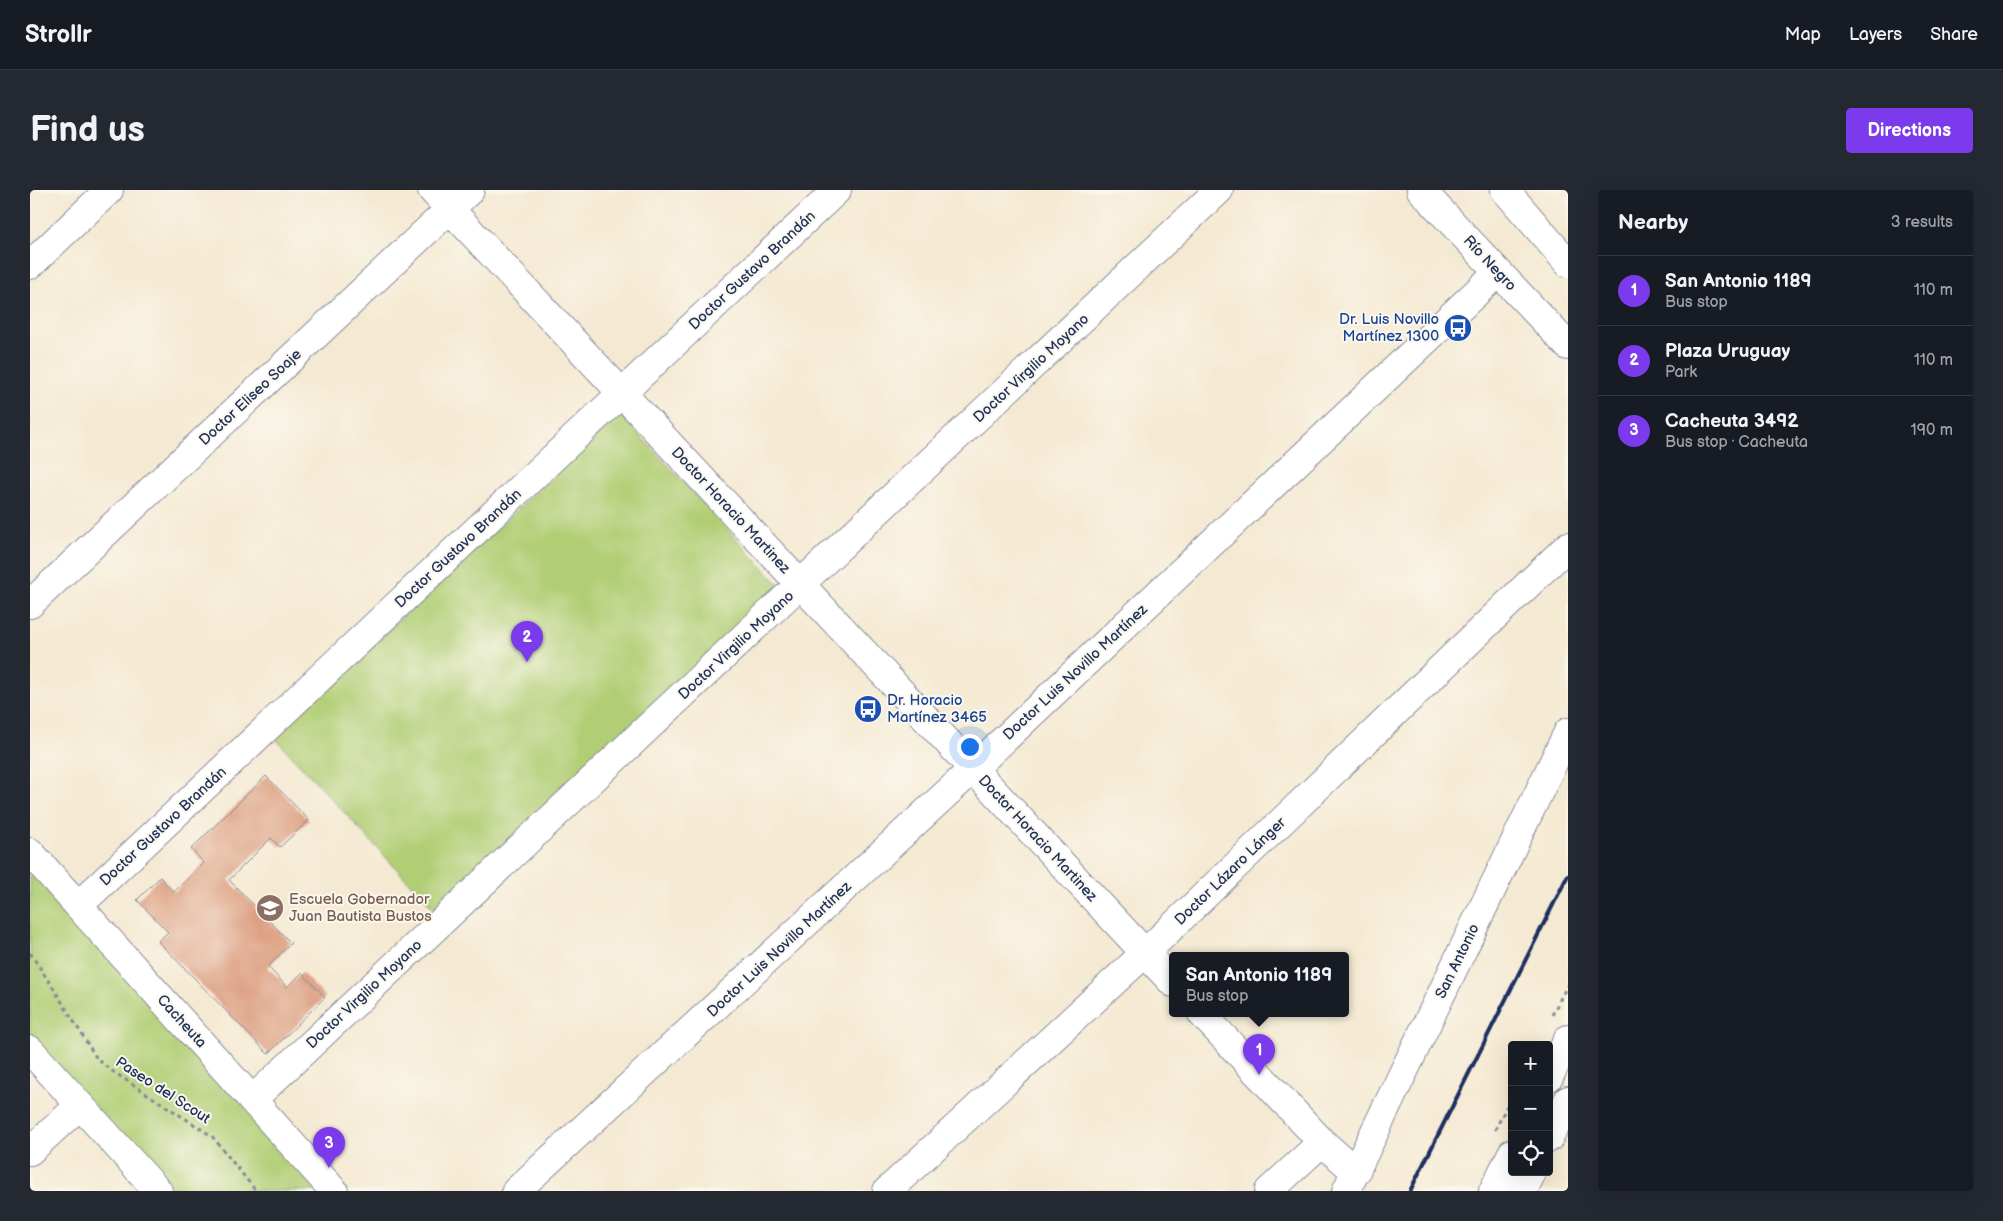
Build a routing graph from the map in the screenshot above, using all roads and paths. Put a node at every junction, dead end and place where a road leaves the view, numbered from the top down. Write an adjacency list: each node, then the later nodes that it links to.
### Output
1 (109, 190): 9 (street)
2 (470, 190): 7 (street, Doctor Eliseo Soaje)
3 (837, 190): 12 (street, Doctor Gustavo Brandán)
4 (1219, 190): 14 (street, Doctor Virgilio Moyano)
5 (1420, 190): 10 (street, Río Negro)
6 (1505, 190): 8 (street)
7 (441, 200): 12 (street, Doctor Horacio Martinez); 15 (street, Doctor Eliseo Soaje)
8 (1568, 263)
9 (30, 265)
10 (1498, 272): 11 (street, Río Negro); 17 (street, Doctor Luis Novillo Martínez)
11 (1565, 344)
12 (622, 393): 14 (street, Doctor Horacio Martinez); 19 (street, Doctor Gustavo Brandán)
13 (1568, 546): 21 (street, Doctor Lázaro Lánger)
14 (801, 585): 17 (street, Doctor Horacio Martinez); 27 (street, Doctor Virgilio Moyano)
15 (30, 604)
16 (1568, 732): 35 (street, San Antonio)
17 (973, 769): 21 (street, Doctor Horacio Martinez); 39 (street, Doctor Luis Novillo Martínez)
18 (30, 852): 19 (street, Cacheuta)
19 (79, 905): 27 (street, Cacheuta)
20 (30, 953): 37 (path, Paseo del Scout)
21 (1145, 953): 22 (street, Doctor Horacio Martinez); 40 (street, Doctor Lázaro Lánger)
22 (1169, 979)
23 (1205, 1017): 31 (street)
24 (1568, 1039): 26 (street)
25 (30, 1050): 29 (street)
26 (1553, 1069)
27 (252, 1100): 38 (street, Cacheuta)
28 (1568, 1100): 30 (street)
29 (80, 1105): 32 (street); 36 (street)
30 (1552, 1131)
31 (1322, 1142): 35 (street); 41 (street)
32 (30, 1151)
33 (1508, 1161): 42 (street)
34 (1530, 1176): 43 (street)
35 (1351, 1181)
36 (158, 1191)
37 (256, 1191)
38 (334, 1191)
39 (516, 1191)
40 (887, 1191)
41 (1269, 1191)
42 (1493, 1191)
43 (1523, 1191)

